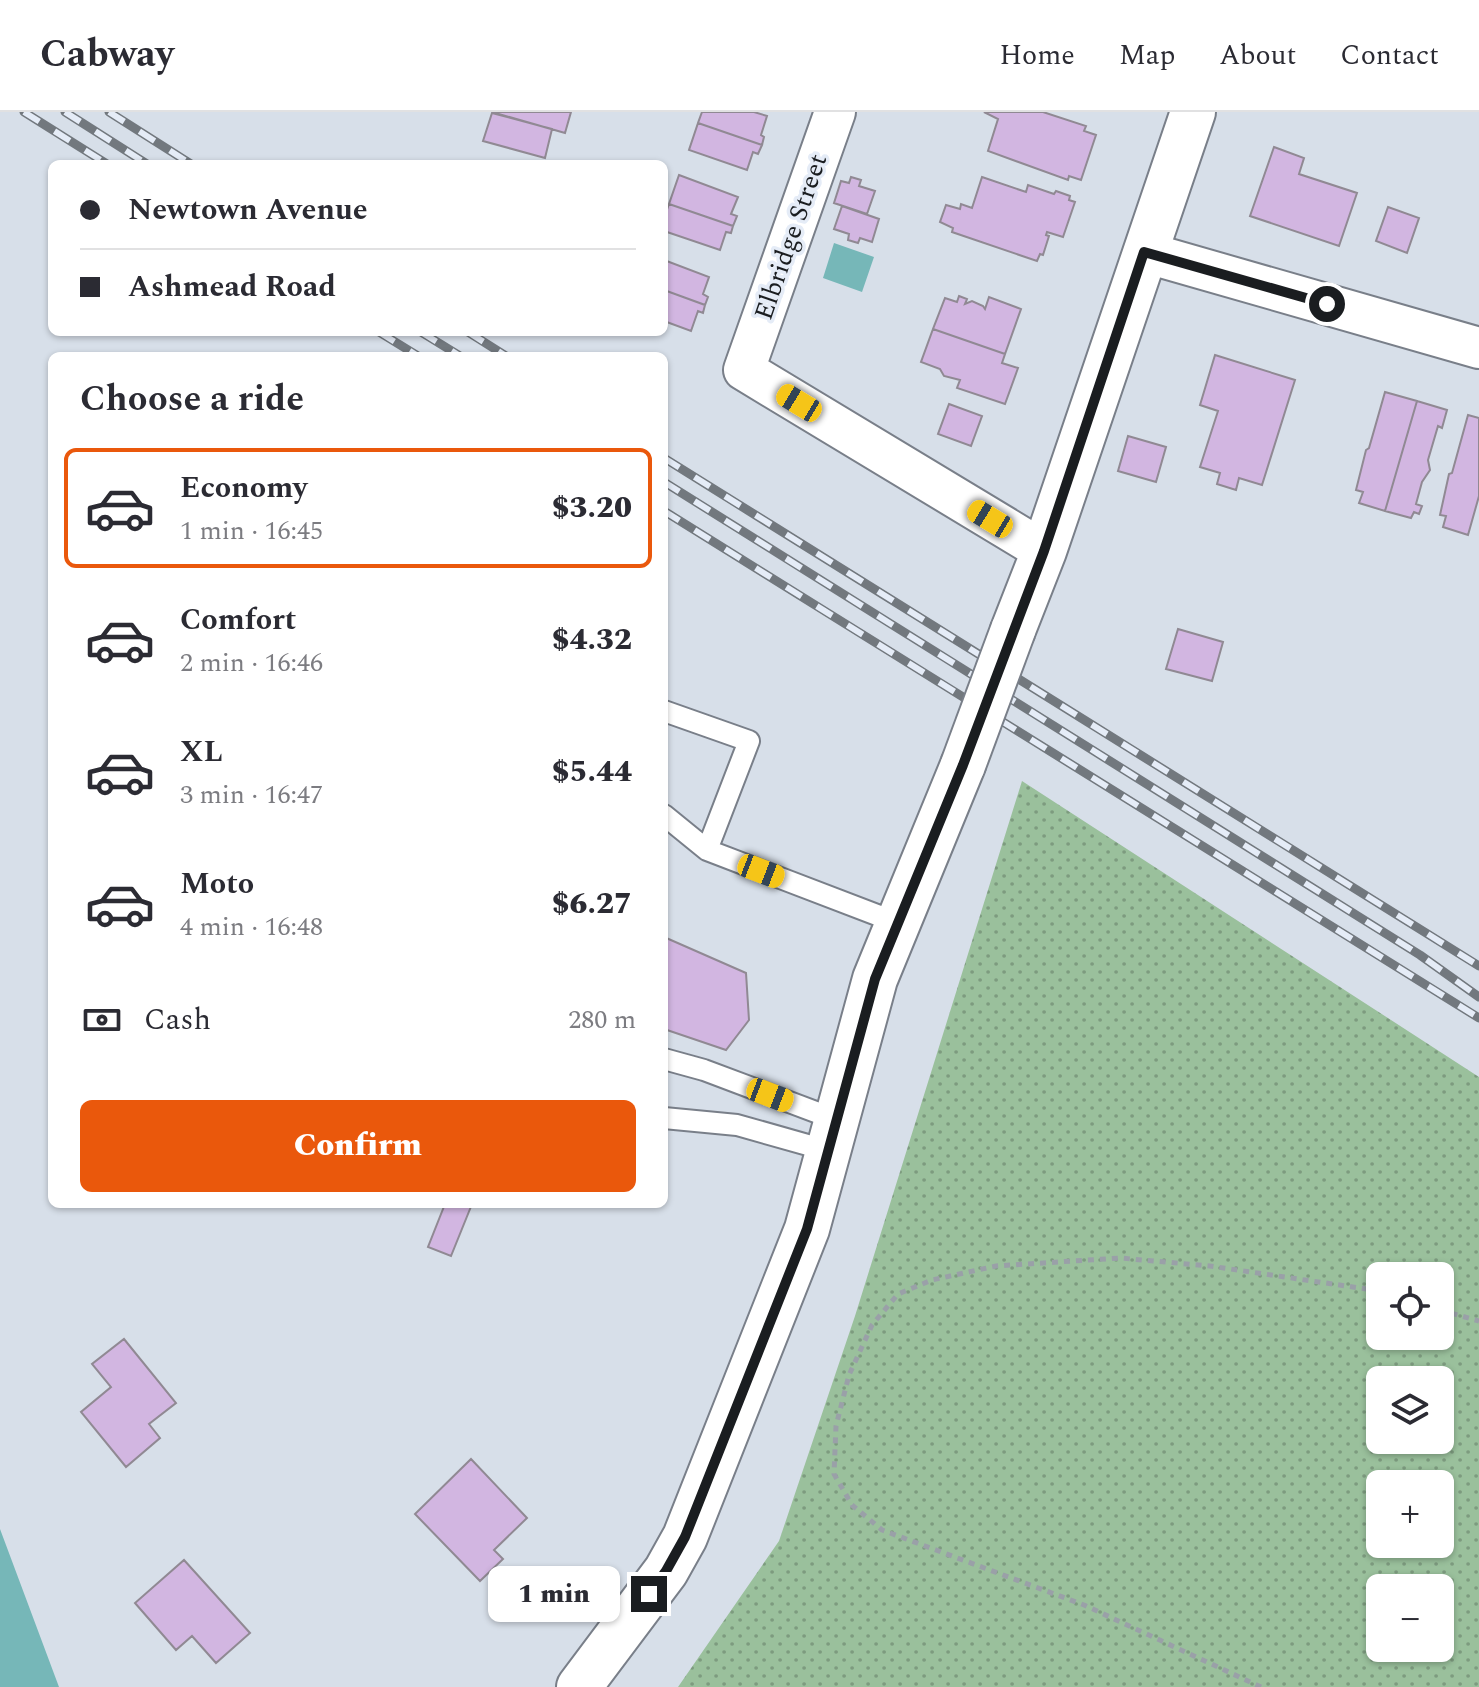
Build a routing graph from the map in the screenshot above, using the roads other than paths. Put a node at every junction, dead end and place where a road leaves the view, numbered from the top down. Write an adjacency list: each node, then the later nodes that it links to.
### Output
1 (835, 112): 5 (street, Elbridge Street)
2 (1193, 112): 3 (street)
3 (1144, 252): 4 (street); 5 (street)
4 (1479, 348)
5 (1044, 551): 9 (street, bridge)
6 (668, 712): 8 (lane)
7 (668, 818): 8 (lane)
8 (707, 850): 9 (lane)
9 (898, 923): 12 (street)
10 (668, 1060): 12 (lane)
11 (668, 1118): 12 (lane)
12 (833, 1136): 13 (street)
13 (579, 1687)

